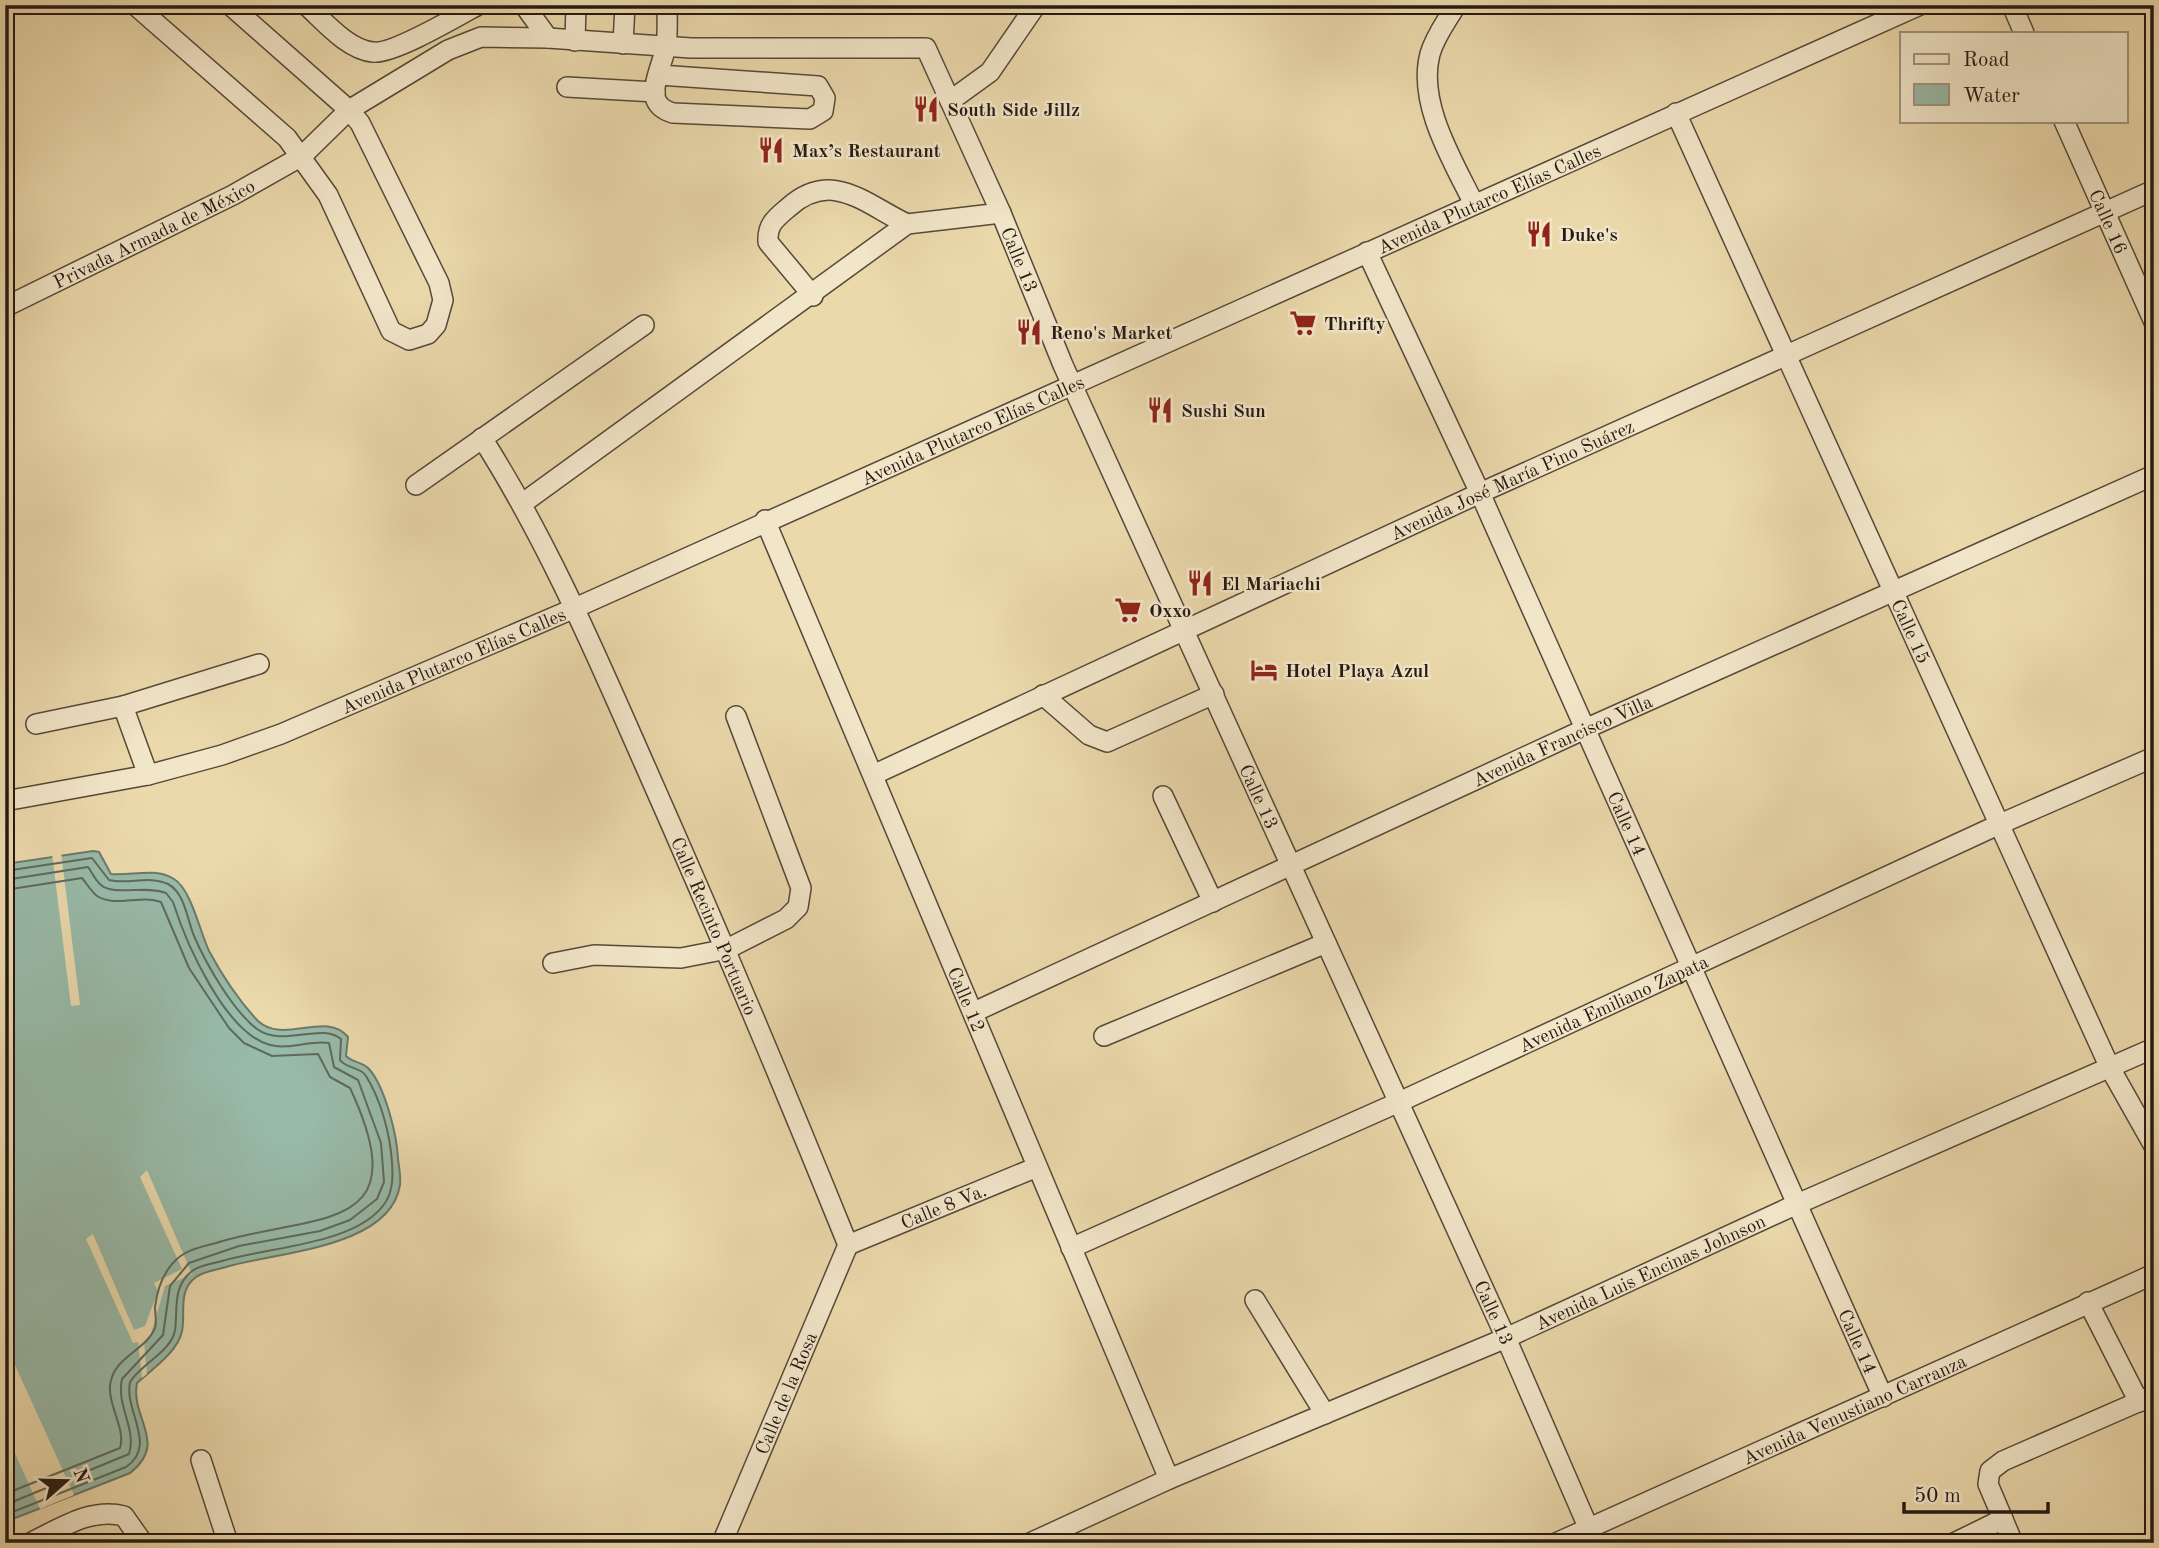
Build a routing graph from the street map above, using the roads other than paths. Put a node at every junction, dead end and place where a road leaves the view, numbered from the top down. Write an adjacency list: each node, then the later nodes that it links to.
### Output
1 (135, 5): 25 (street)
2 (230, 5): 22 (street)
3 (306, 5): 4 (street)
4 (478, 5)
5 (524, 5): 14 (street)
6 (576, 5): 15 (street)
7 (625, 5): 16 (street)
8 (667, 5): 17 (street)
9 (1035, 5): 21 (street)
10 (1456, 5): 27 (street)
11 (1920, 5): 23 (street, Avenida Plutarco Elías Calles)
12 (2012, 5): 13 (street)
13 (2024, 32)
14 (548, 38): 15 (street, Privada Armada de México); 22 (street, Privada Armada de México)
15 (575, 41): 16 (street, Privada Armada de México)
16 (623, 44): 17 (street, Privada Armada de México)
17 (666, 46): 18 (street, Privada Armada de México); 19 (street)
18 (926, 48): 21 (street, Calle 13)
19 (657, 83): 19 (street); 20 (street)
20 (567, 87)
21 (950, 101): 29 (street, Calle 13)
22 (349, 110): 25 (street, Privada Armada de México); 25 (street)
23 (1676, 113): 27 (street, Avenida Plutarco Elías Calles); 36 (street, Calle 15)
24 (2064, 122): 28 (street, Calle 16)
25 (302, 156): 33 (street, Privada Armada de México)
26 (2154, 190): 28 (street, Avenida José María Pino Suárez)
27 (1474, 204): 31 (street, Avenida Plutarco Elías Calles)
28 (2105, 212): 34 (street, Calle 16); 36 (street, Avenida José María Pino Suárez)
29 (1000, 213): 30 (street); 37 (street, Calle 13)
30 (907, 224): 32 (street); 32 (street)
31 (1367, 252): 37 (street, Avenida Plutarco Elías Calles); 41 (street, Calle 14)
32 (813, 296): 42 (street)
33 (5, 307)
34 (2154, 322)
35 (644, 325): 38 (street)
36 (1785, 357): 41 (street, Avenida José María Pino Suárez); 44 (street, Calle 15)
37 (1072, 384): 43 (street, Avenida Plutarco Elías Calles); 46 (street, Calle 13)
38 (482, 438): 40 (street); 42 (street, Calle Recinto Portuario)
39 (2154, 475): 44 (street, Avenida Francisco Villa)
40 (416, 485)
41 (1480, 493): 46 (street, Avenida José María Pino Suárez); 53 (street, Calle 14)
42 (523, 503): 45 (street, Calle Recinto Portuario)
43 (765, 520): 45 (street, Avenida Plutarco Elías Calles); 56 (street, Calle 12)
44 (1895, 592): 53 (street, Avenida Francisco Villa); 59 (street, Calle 15)
45 (575, 608): 55 (street, Avenida Plutarco Elías Calles); 63 (street, Calle Recinto Portuario)
46 (1184, 629): 48 (street, Calle 13); 49 (street, Avenida José María Pino Suárez)
47 (260, 664): 50 (street)
48 (1214, 694): 49 (street); 60 (street, Calle 13)
49 (1043, 695): 56 (street, Avenida José María Pino Suárez)
50 (123, 706): 52 (street); 55 (street)
51 (736, 716): 63 (street)
52 (36, 724)
53 (1585, 729): 60 (street, Avenida Francisco Villa); 65 (street, Calle 14)
54 (2154, 757): 59 (street, Avenida Emiliano Zapata)
55 (148, 775): 58 (street, Avenida Plutarco Elías Calles)
56 (873, 775): 66 (street, Calle 12)
57 (1163, 796): 61 (street)
58 (5, 801)
59 (2000, 824): 65 (street, Avenida Emiliano Zapata); 69 (street, Calle 15)
60 (1292, 866): 61 (street, Avenida Francisco Villa); 62 (street, Calle 13)
61 (1213, 902): 66 (street, Avenida Francisco Villa)
62 (1326, 943): 67 (street); 70 (street, Calle 13)
63 (727, 949): 64 (street); 74 (street, Calle Recinto Portuario)
64 (552, 963)
65 (1690, 968): 70 (street, Avenida Emiliano Zapata); 73 (street, Calle 14)
66 (974, 1012): 72 (street, Calle 12)
67 (1104, 1036)
68 (2154, 1048): 69 (street, Avenida Luis Encinas Johnson)
69 (2110, 1068): 71 (street, Calle 15); 73 (street, Avenida Luis Encinas Johnson)
70 (1397, 1103): 75 (street, Avenida Emiliano Zapata); 79 (street, Calle 13)
71 (2154, 1146)
72 (1037, 1167): 74 (street, Calle 8 Va.); 75 (street, Calle 12)
73 (1795, 1205): 79 (street, Avenida Luis Encinas Johnson); 80 (street, Calle 14)
74 (848, 1245): 90 (street, Calle de la Rosa)
75 (1071, 1248): 84 (street, Calle 12)
76 (2154, 1274): 78 (street, Avenida Venustiano Carranza)
77 (1255, 1300): 82 (street)
78 (2088, 1303): 80 (street, Avenida Venustiano Carranza); 81 (street)
79 (1506, 1338): 82 (street, Avenida Luis Encinas Johnson); 86 (street, Calle 13)
80 (1883, 1397): 86 (street, Avenida Venustiano Carranza)
81 (2146, 1398): 85 (street)
82 (1325, 1414): 84 (street, Avenida Luis Encinas Johnson)
83 (201, 1460): 89 (street)
84 (1170, 1479): 91 (street, Avenida Luis Encinas Johnson)
85 (2003, 1520): 93 (street); 94 (street)
86 (1592, 1536): 92 (street, Avenida Venustiano Carranza)
87 (30, 1543): 88 (street)
88 (143, 1543)
89 (228, 1543)
90 (722, 1543)
91 (1030, 1543)
92 (1556, 1543)
93 (1954, 1543)
94 (2014, 1543)

